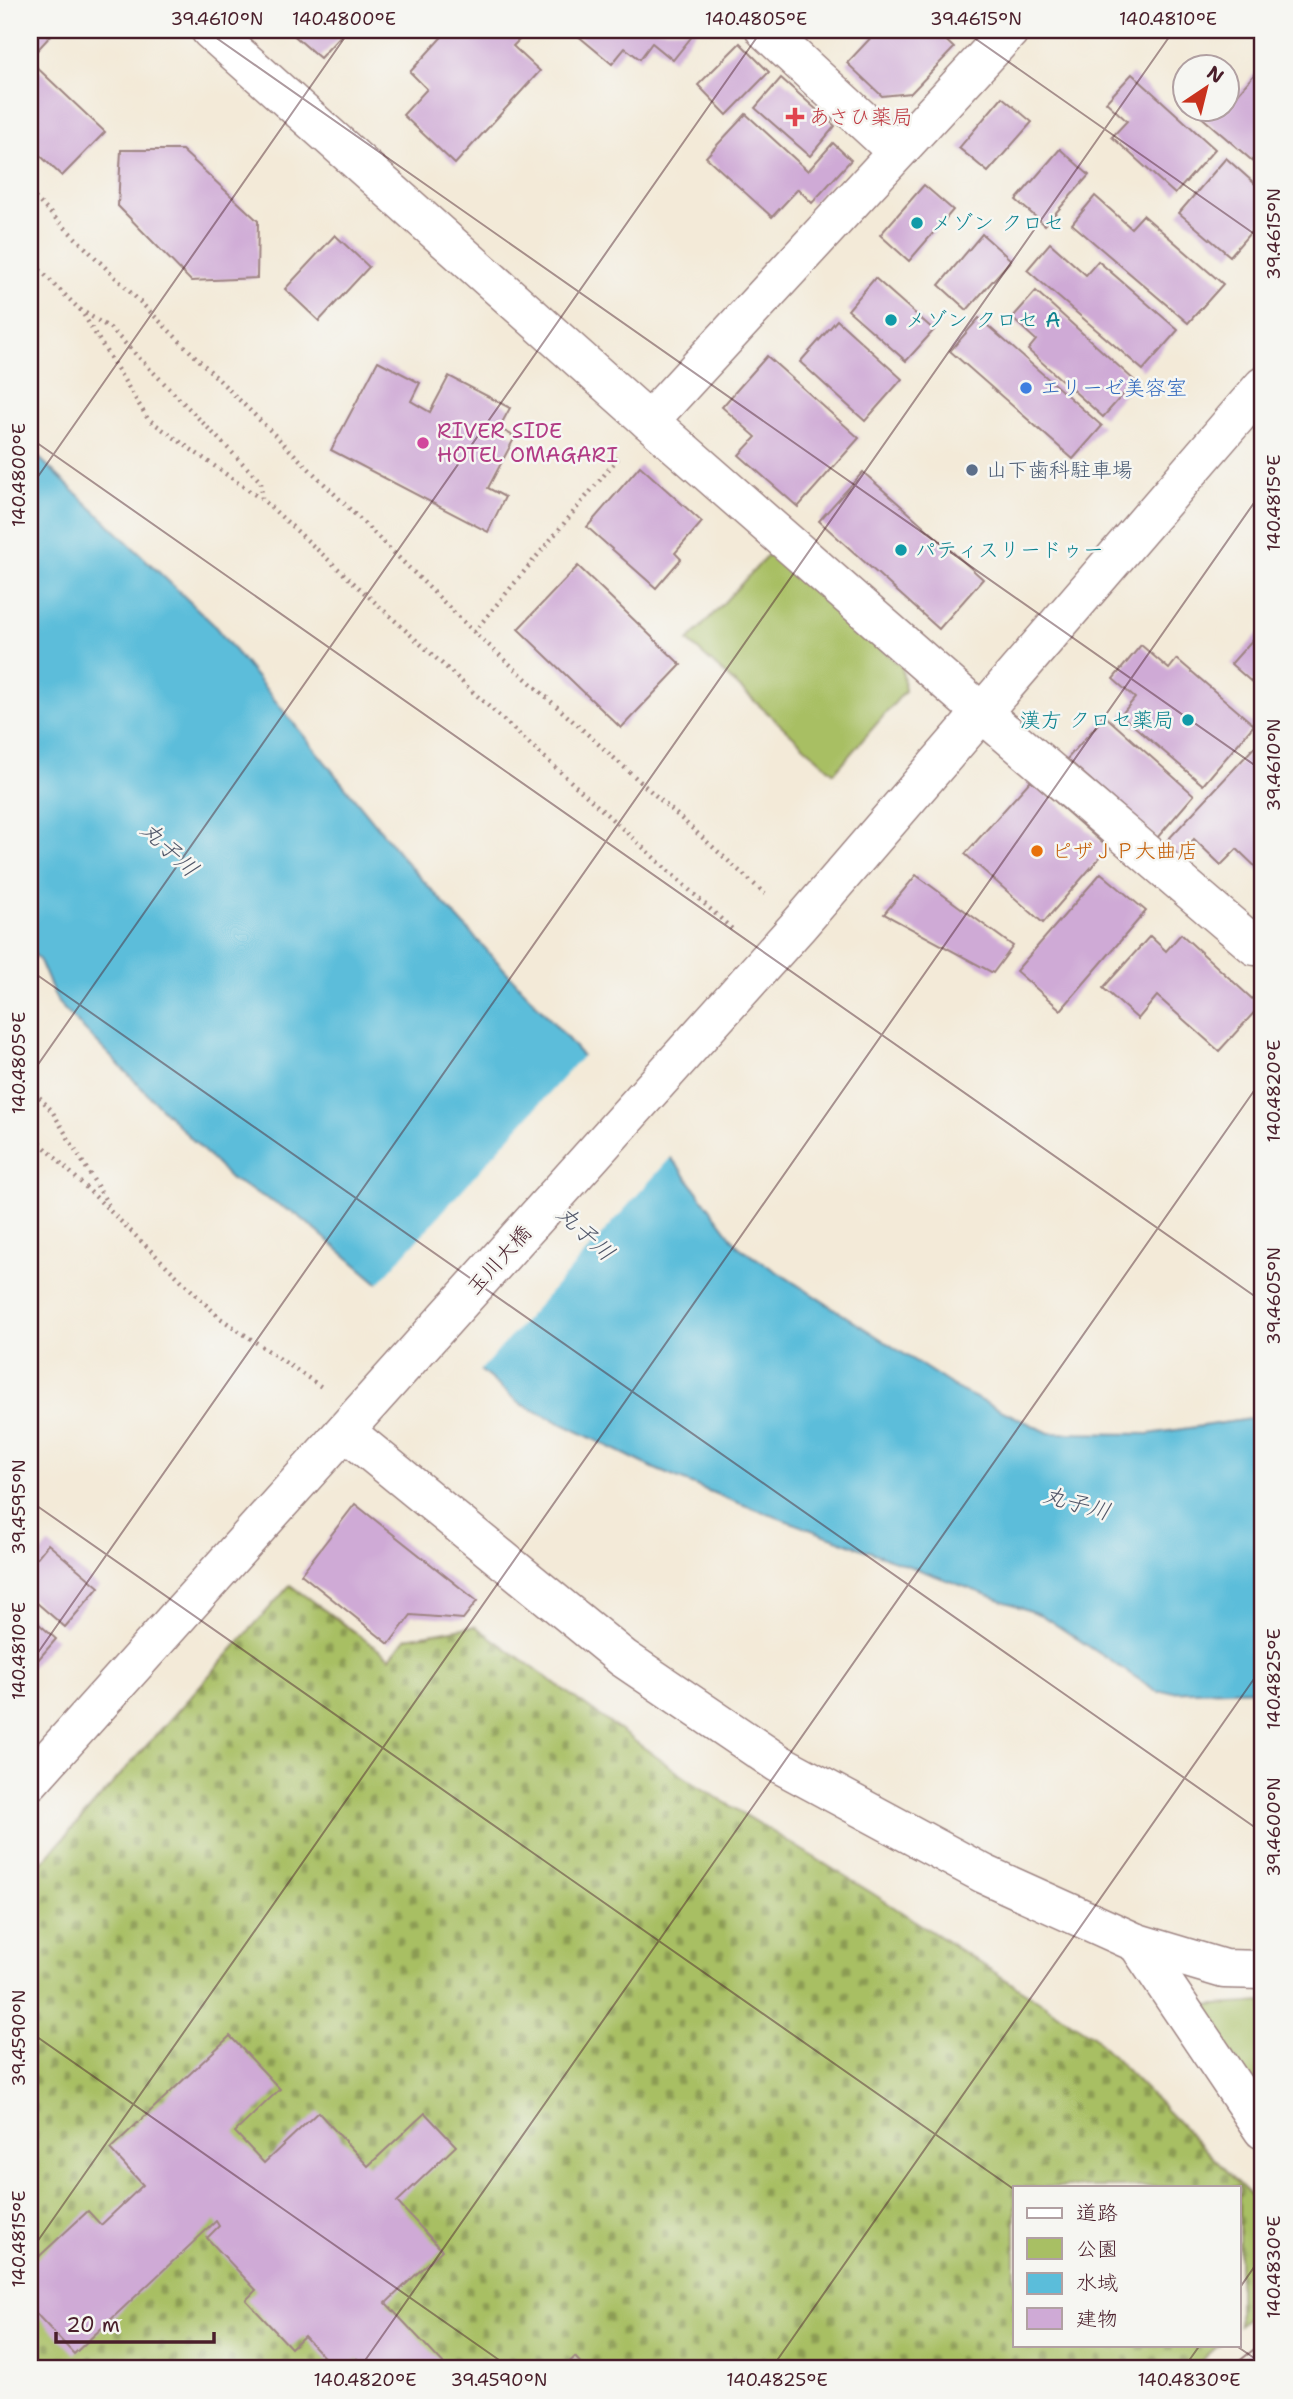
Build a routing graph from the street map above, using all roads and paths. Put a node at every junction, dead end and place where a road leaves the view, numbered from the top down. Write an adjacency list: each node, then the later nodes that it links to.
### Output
1 (210, 30): 9 (street)
2 (765, 30): 4 (street)
3 (1010, 30): 4 (street)
4 (896, 151): 9 (street)
5 (30, 193): 11 (path)
6 (30, 260): 7 (path)
7 (79, 309): 10 (path); 10 (path)
8 (1263, 386): 12 (street, 玉川大橋)
9 (649, 421): 11 (path); 12 (street)
10 (262, 499): 15 (path)
11 (474, 632): 13 (path)
12 (981, 712): 13 (street, 玉川大橋); 14 (street)
13 (799, 925): 15 (street, 玉川大橋)
14 (1263, 938)
15 (766, 961): 19 (street, 玉川大橋)
16 (30, 1087): 18 (path)
17 (30, 1133): 18 (path)
18 (115, 1216): 19 (path)
19 (353, 1423): 20 (street, 玉川大橋); 21 (street)
20 (30, 1781)
21 (1137, 1943): 22 (street); 23 (street)
22 (1263, 1970)
23 (1263, 2130)

